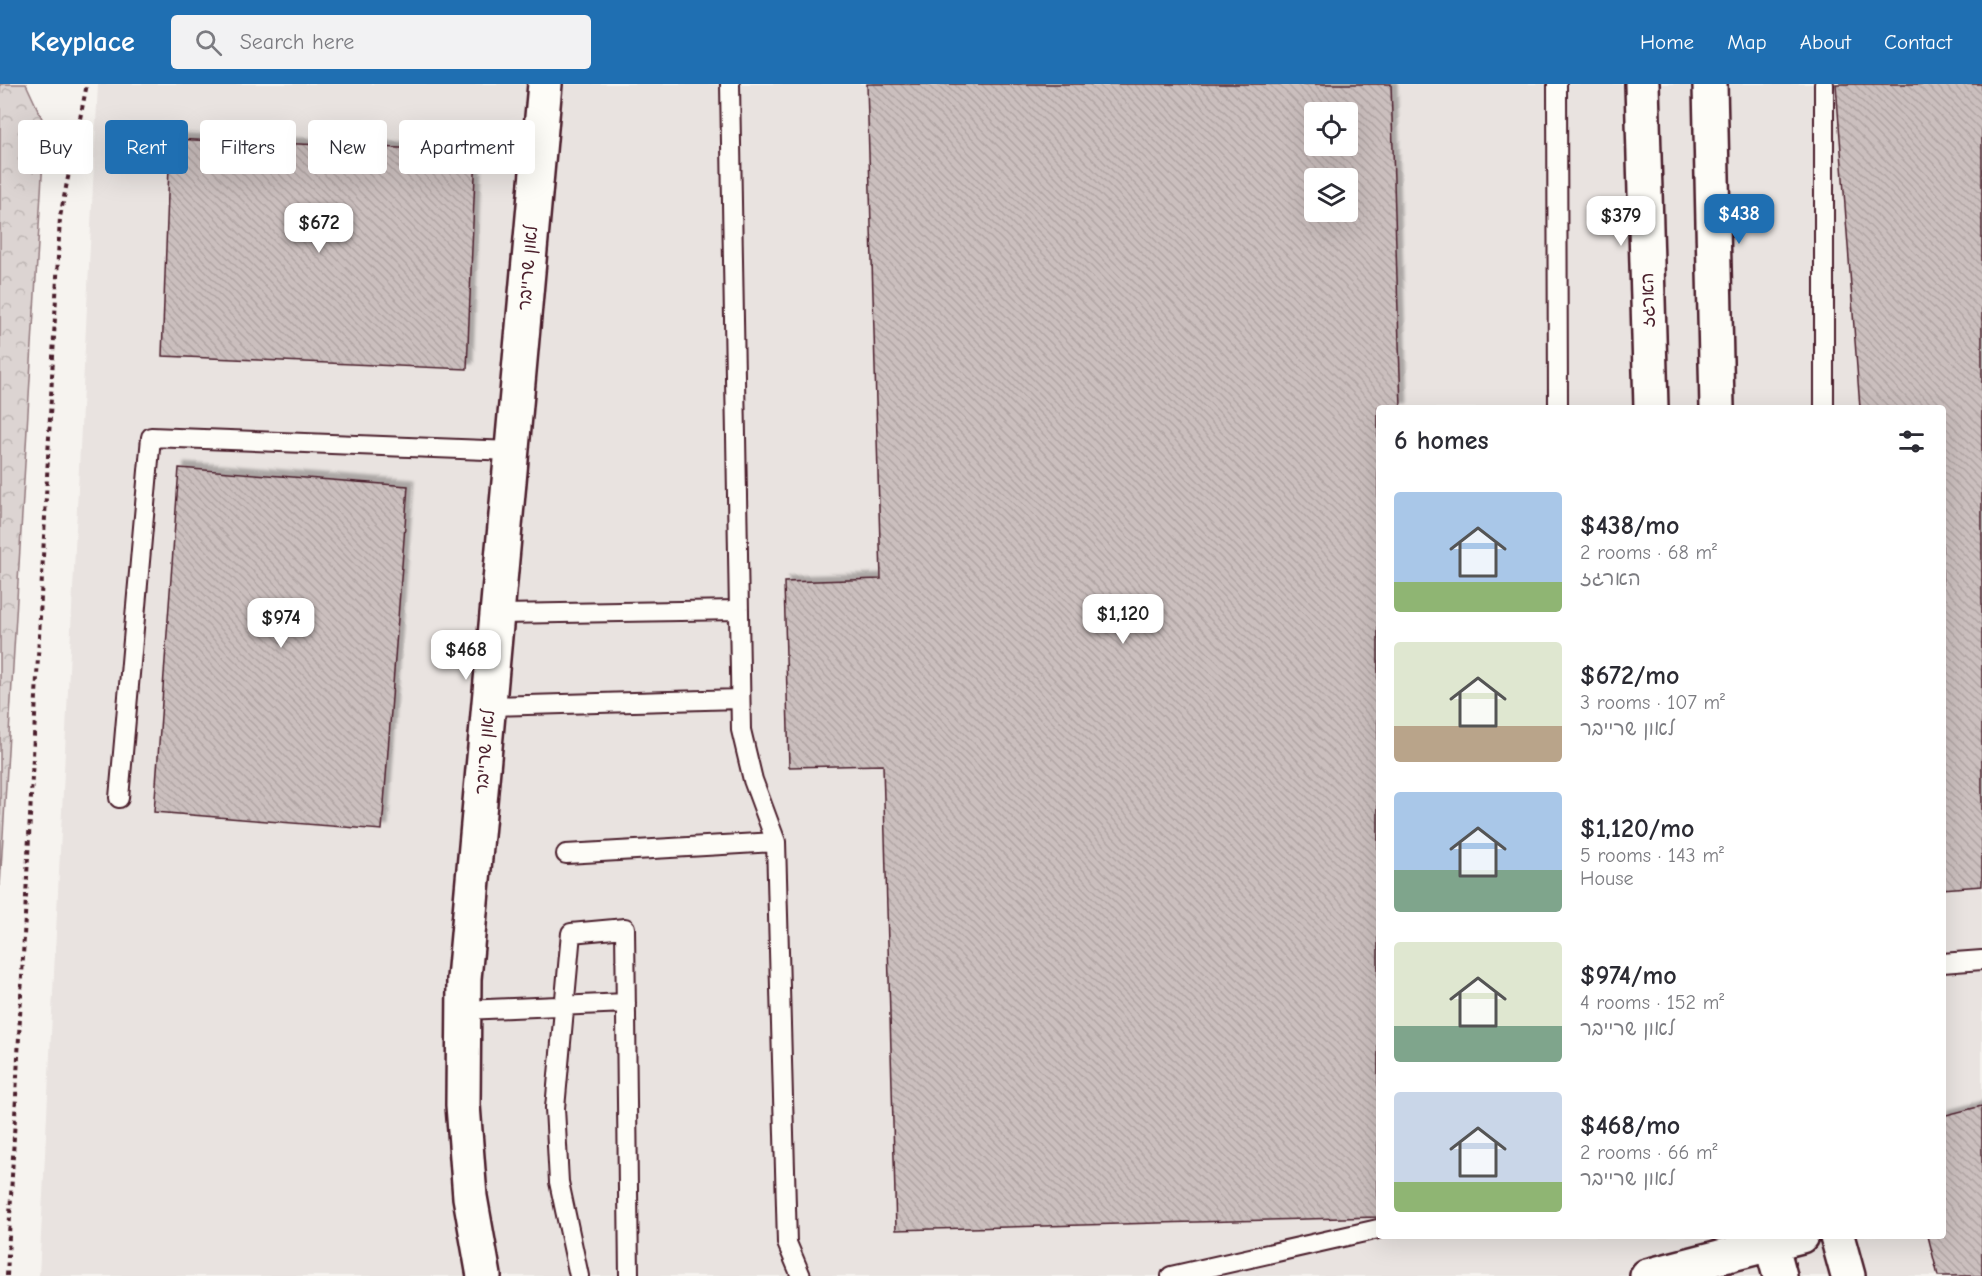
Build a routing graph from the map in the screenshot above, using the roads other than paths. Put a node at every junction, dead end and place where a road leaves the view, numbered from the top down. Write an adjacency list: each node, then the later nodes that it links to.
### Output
1 (545, 84): 11 (street, לאון שרייבר)
2 (730, 84): 12 (lane)
3 (1557, 84): 7 (lane)
4 (1642, 84): 8 (street, הארגז)
5 (1710, 84): 9 (street)
6 (1824, 84): 10 (lane)
7 (1558, 405)
8 (1651, 405)
9 (1717, 405)
10 (1824, 405)
11 (512, 451): 13 (street, לאון שרייבר); 16 (lane)
12 (739, 610): 13 (lane); 14 (lane)
13 (497, 614): 15 (street, לאון שרייבר)
14 (740, 699): 15 (lane); 17 (lane)
15 (489, 706): 23 (street, לאון שרייבר)
16 (119, 798)
17 (776, 843): 18 (lane); 30 (lane)
18 (566, 854)
19 (1982, 960): 20 (lane)
20 (1946, 963)
21 (626, 1003): 22 (lane); 22 (lane); 29 (lane)
22 (564, 1006): 23 (lane); 28 (lane)
23 (464, 1010): 27 (street, לאון שרייבר)
24 (1376, 1229): 31 (lane)
25 (1780, 1239): 32 (street); 33 (street)
26 (1838, 1239): 34 (street)
27 (484, 1276)
28 (579, 1276)
29 (629, 1276)
30 (801, 1276)
31 (1171, 1276)
32 (1647, 1276)
33 (1780, 1276)
34 (1848, 1276)

